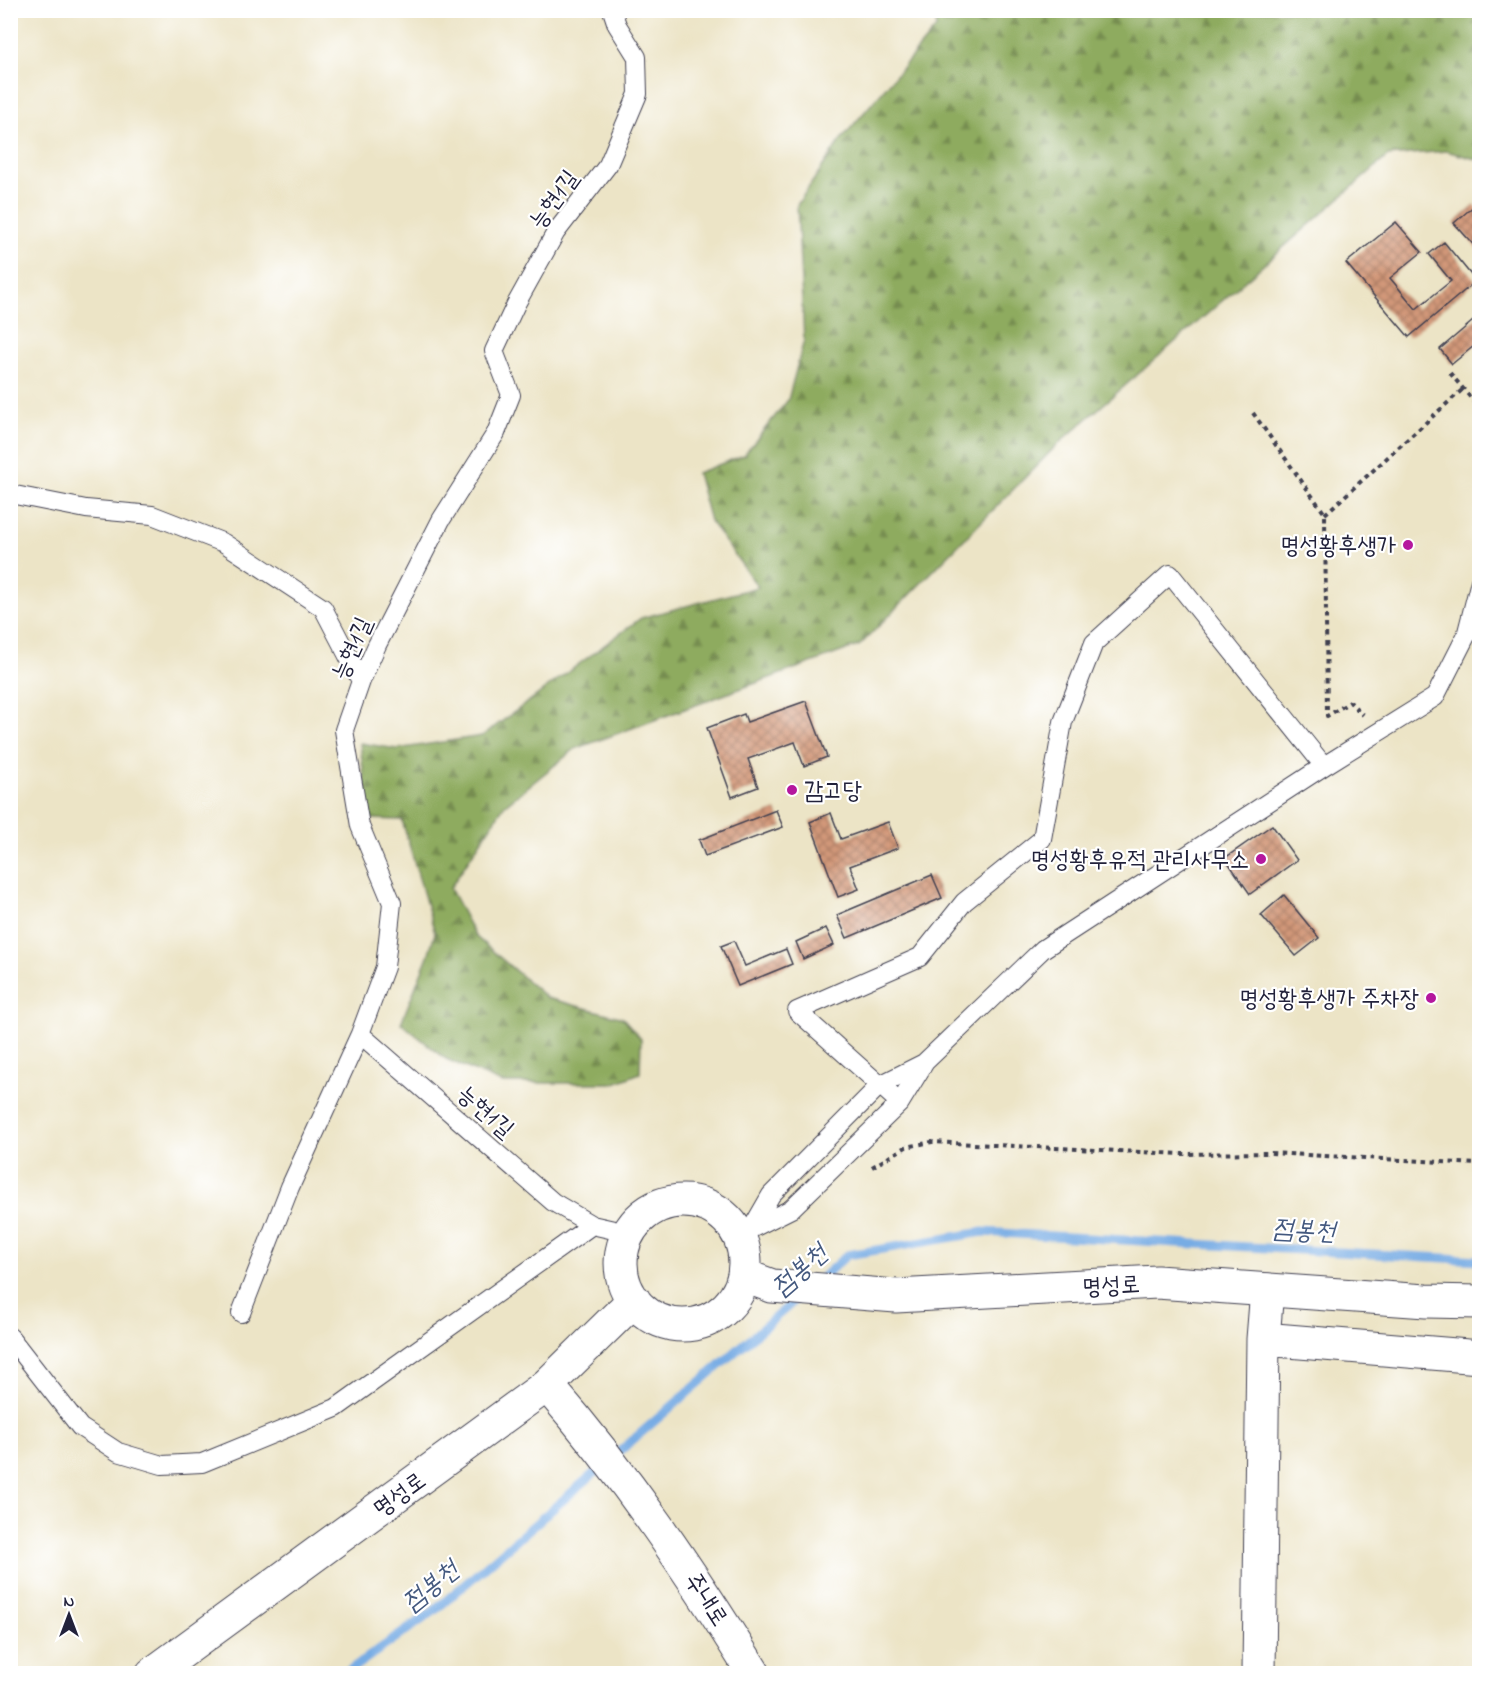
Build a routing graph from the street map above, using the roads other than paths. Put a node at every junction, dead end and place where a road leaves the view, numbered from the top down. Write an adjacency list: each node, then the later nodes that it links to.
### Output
1 (612, 10): 4 (lane, 능현1길)
2 (10, 494): 4 (lane)
3 (1479, 581): 5 (lane)
4 (361, 681): 6 (lane, 능현1길)
5 (1324, 766): 7 (lane); 8 (lane)
6 (360, 1034): 10 (lane, 능현1길); 17 (lane)
7 (925, 1062): 8 (lane); 9 (lane)
8 (880, 1085): 9 (lane); 11 (lane)
9 (900, 1103): 11 (lane)
10 (592, 1225): 12 (lane, 능현1길); 18 (lane)
11 (745, 1232): 12 (street); 13 (street)
12 (627, 1233): 15 (street)
13 (758, 1281): 14 (street, 명성로); 15 (street)
14 (1267, 1290): 16 (street, 명성로); 19 (street)
15 (634, 1300): 21 (street, 명성로)
16 (1479, 1302)
17 (241, 1314)
18 (10, 1336)
19 (1263, 1339): 20 (street); 24 (street)
20 (1479, 1357)
21 (547, 1385): 22 (street, 명성로); 23 (street, 주내로)
22 (152, 1674)
23 (753, 1674)
24 (1259, 1674)

